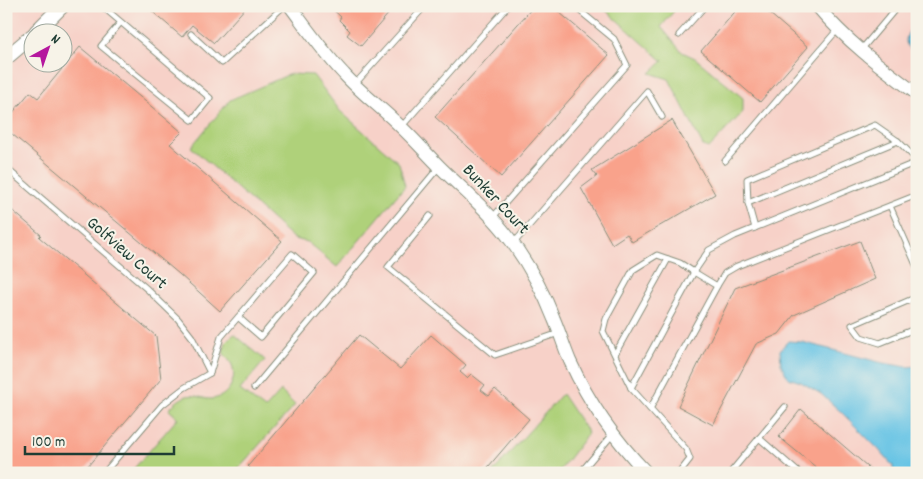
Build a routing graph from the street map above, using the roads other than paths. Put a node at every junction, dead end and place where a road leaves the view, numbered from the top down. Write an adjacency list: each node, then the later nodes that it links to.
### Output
1 (62, 6): 11 (main road)
2 (102, 6): 12 (lane)
3 (284, 6): 14 (lane)
4 (290, 6): 19 (street, Bunker Court)
5 (425, 6): 19 (lane)
6 (508, 6): 22 (lane)
7 (574, 6): 32 (lane)
8 (705, 6): 15 (lane)
9 (818, 6): 13 (street)
10 (898, 6): 17 (lane)
11 (46, 22)
12 (120, 22): 12 (lane)
13 (839, 29): 17 (street); 24 (lane)
14 (191, 34)
15 (680, 35)
16 (22, 44): 18 (main road)
17 (861, 51): 20 (street)
18 (6, 58)
19 (355, 85): 22 (street, Bunker Court)
20 (917, 94)
21 (662, 117): 34 (lane)
22 (401, 126): 26 (street, Bunker Court)
23 (898, 141): 25 (lane); 29 (lane); 29 (lane)
24 (725, 161)
25 (917, 161): 33 (lane)
26 (439, 166): 32 (street, Bunker Court); 45 (lane)
27 (7, 172): 44 (lane, Golfview Court)
28 (916, 197): 30 (lane)
29 (748, 203): 33 (lane)
30 (890, 206): 36 (lane); 38 (lane)
31 (430, 216): 42 (lane)
32 (492, 218): 34 (street, Bunker Court)
33 (755, 228): 37 (lane)
34 (513, 244): 42 (street, Bunker Court)
35 (668, 259): 37 (lane); 43 (lane); 43 (lane)
36 (917, 267)
37 (694, 272): 38 (lane); 46 (lane)
38 (717, 286): 48 (lane)
39 (917, 298): 41 (lane)
40 (238, 317): 40 (lane); 44 (lane)
41 (917, 328)
42 (560, 333): 49 (street, Bunker Court)
43 (615, 354): 46 (lane)
44 (210, 374): 52 (lane)
45 (254, 388)
46 (631, 388): 48 (lane)
47 (785, 407): 50 (lane)
48 (650, 409): 56 (lane)
49 (613, 434): 51 (street, Bunker Court); 53 (lane)
50 (759, 438): 57 (lane); 58 (lane)
51 (636, 462): 54 (lane); 55 (street, Bunker Court)
52 (104, 473)
53 (580, 473)
54 (628, 473)
55 (647, 473)
56 (680, 473)
57 (730, 473)
58 (799, 473)

